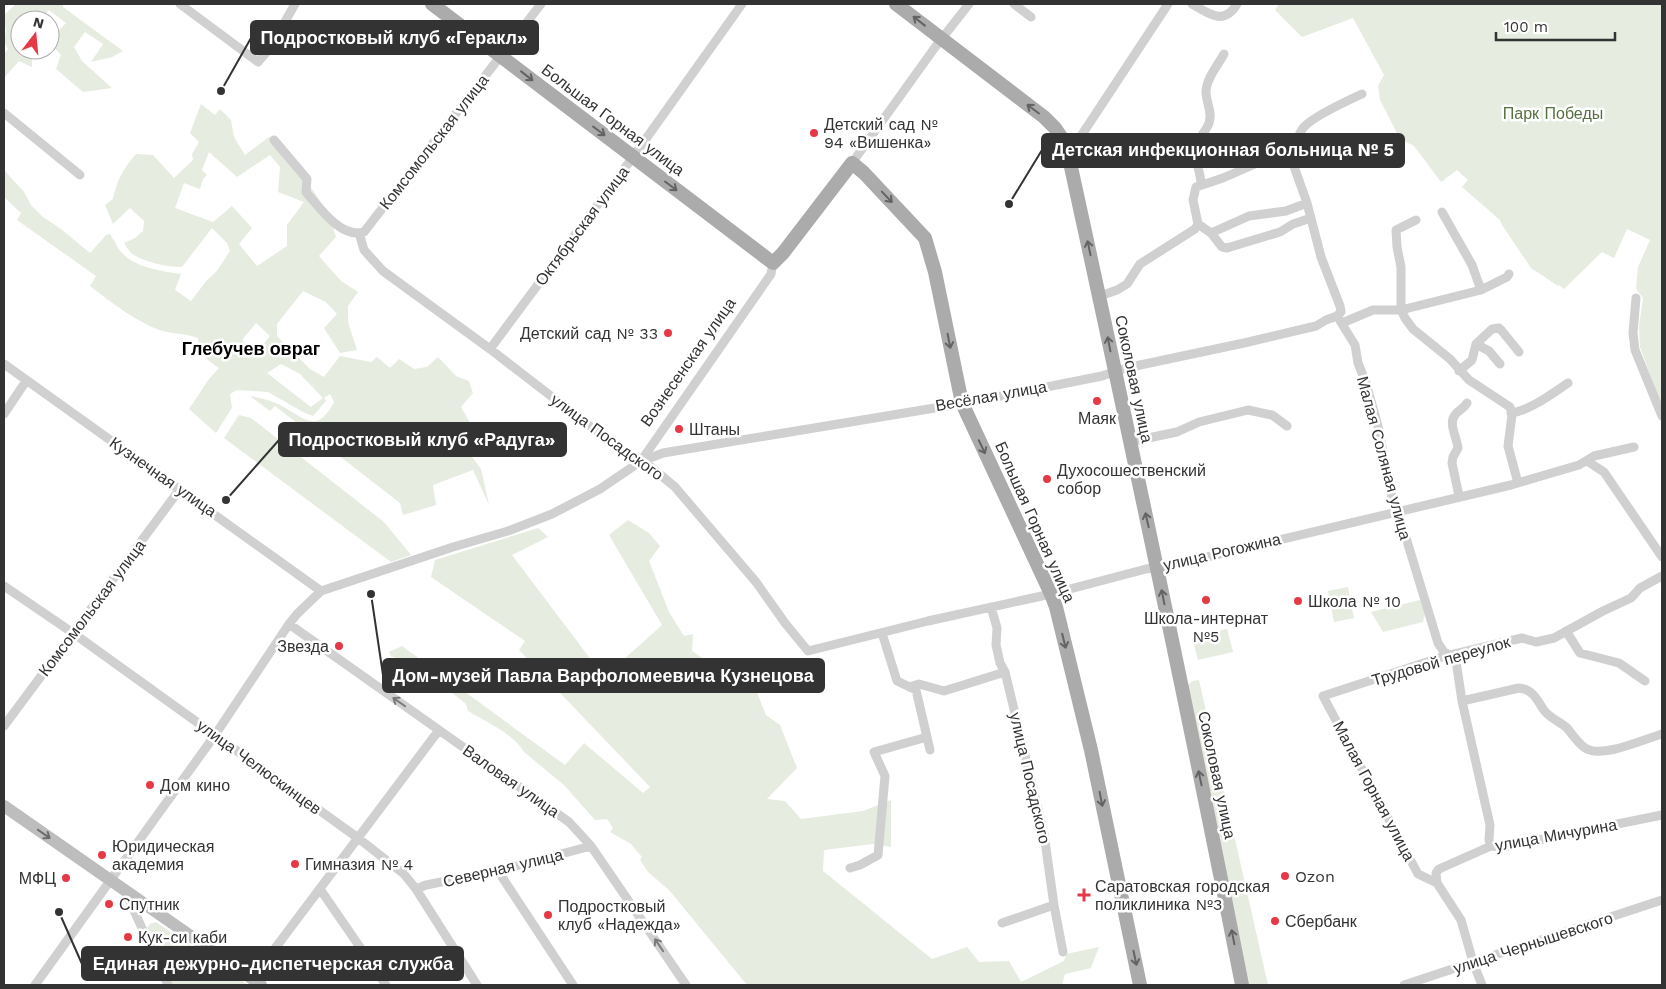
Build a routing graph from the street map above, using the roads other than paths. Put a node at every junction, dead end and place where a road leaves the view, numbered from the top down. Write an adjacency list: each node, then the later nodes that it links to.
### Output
1 (180, 4): 2 (street)
2 (295, 4)
3 (432, 4): 15 (main road, Большая Горная улица)
4 (541, 4): 15 (street, Комсомольская улица)
5 (742, 4): 20 (street, Октябрьская улица)
6 (896, 4): 13 (main road, Соколовая улица, one-way to 6)
7 (969, 4): 13 (street, Вознесенская улица)
8 (1014, 4): 12 (street)
9 (1168, 4): 19 (street)
10 (1192, 4): 11 (street)
11 (1237, 4)
12 (1031, 17)
13 (942, 39): 19 (main road, Соколовая улица, one-way to 13); 22 (street, Вознесенская улица)
14 (1224, 54): 24 (street)
15 (502, 56): 20 (main road, Большая Горная улица, one-way to 20); 30 (street, Комсомольская улица)
16 (1362, 94): 21 (street)
17 (4, 113): 23 (street)
18 (274, 140): 30 (street)
19 (1066, 144): 35 (main road, Соколовая улица, one-way to 19)
20 (633, 157): 32 (main road, Большая Горная улица, one-way to 32); 40 (street, Октябрьская улица)
21 (1291, 158): 24 (street); 25 (street, Малая Соляная улица)
22 (852, 163): 32 (main road, Вознесенская улица); 48 (main road, Большая Горная улица, one-way to 48)
23 (80, 175)
24 (1201, 184): 29 (street)
25 (1307, 204): 27 (street, Малая Соляная улица); 31 (street)
26 (1442, 212): 34 (street)
27 (1311, 218): 31 (street); 38 (street, Малая Соляная улица)
28 (1416, 220): 37 (street)
29 (1198, 224): 31 (street); 35 (street)
30 (362, 232): 40 (street, улица Посадского)
31 (1211, 233)
32 (773, 263): 56 (street, Вознесенская улица)
33 (1509, 274): 34 (street, Весёлая улица)
34 (1481, 290): 37 (street, Весёлая улица)
35 (1100, 296): 45 (main road, Соколовая улица, one-way to 35)
36 (1636, 298): 52 (street)
37 (1401, 310): 38 (street, Весёлая улица); 44 (street)
38 (1340, 320): 45 (street, Весёлая улица); 61 (street, Малая Соляная улица)
39 (1476, 344): 41 (street); 43 (street); 44 (street)
40 (490, 349): 56 (street, улица Посадского)
41 (1519, 352)
42 (4, 364): 46 (street, Кузнечная улица)
43 (1500, 364)
44 (1459, 371): 50 (street)
45 (1114, 372): 48 (street, Весёлая улица); 54 (main road, Соколовая улица)
46 (26, 381): 51 (street); 59 (street, Кузнечная улица)
47 (1568, 383): 50 (street)
48 (962, 403): 56 (street, Весёлая улица); 67 (main road, Большая Горная улица, one-way to 67)
49 (1466, 403): 60 (street)
50 (1511, 413): 58 (street)
51 (4, 414)
52 (1662, 416)
53 (1287, 426): 54 (street)
54 (1129, 442): 63 (main road, Соколовая улица, one-way to 54)
55 (1634, 447): 57 (street, улица Рогожина)
56 (641, 461): 66 (street, Вознесенская улица); 73 (street, улица Посадского)
57 (1587, 461): 58 (street, улица Рогожина); 62 (street)
58 (1518, 483): 60 (street, улица Рогожина)
59 (180, 489): 66 (street, Кузнечная улица); 71 (street, Комсомольская улица)
60 (1459, 496): 61 (street, улица Рогожина)
61 (1397, 511): 63 (street, улица Рогожина); 74 (street, Малая Соляная улица)
62 (1662, 557)
63 (1158, 567): 67 (street, улица Рогожина); 111 (main road, Соколовая улица, one-way to 63)
64 (1662, 576): 70 (street, Трудовой переулок)
65 (4, 586): 71 (street, улица Челюскинцев)
66 (321, 590): 69 (street)
67 (1051, 594): 68 (street, улица Рогожина); 110 (main road, Большая Горная улица, one-way to 110)
68 (991, 607): 72 (street, улица Рогожина); 75 (street, улица Посадского)
69 (289, 624): 81 (street, Валовая улица, one-way to 69); 83 (street)
70 (1566, 631): 74 (street, Трудовой переулок); 76 (street)
71 (73, 633): 80 (street, Комсомольская улица); 83 (street, улица Челюскинцев)
72 (882, 633): 73 (street, улица Рогожина); 77 (street)
73 (808, 651)
74 (1452, 656): 78 (street, Трудовой переулок); 79 (street, Малая Соляная улица)
75 (1006, 672): 77 (street); 99 (street, улица Посадского)
76 (1645, 681)
77 (909, 688): 84 (street)
78 (1323, 696): 94 (street, Малая Горная улица)
79 (1462, 701): 82 (street); 90 (street, Малая Соляная улица)
80 (4, 726)
81 (439, 730): 88 (street); 89 (street, Валовая улица)
82 (1662, 734)
83 (215, 735): 88 (street, улица Челюскинцев); 93 (street)
84 (927, 738): 85 (street); 91 (street)
85 (930, 750)
86 (4, 806): 93 (main road, one-way to 93)
87 (1662, 815): 90 (street, улица Мичурина)
88 (358, 838): 95 (street); 96 (street, улица Челюскинцев)
89 (591, 846): 92 (street, Северная улица); 109 (street, Валовая улица, one-way to 89)
90 (1491, 846): 94 (street, улица Мичурина)
91 (850, 868)
92 (501, 870): 96 (street, Северная улица); 108 (street)
93 (110, 881): 97 (main road); 104 (street)
94 (1437, 883): 102 (street, Малая Горная улица)
95 (320, 889): 103 (street); 106 (street)
96 (416, 889): 107 (street, улица Челюскинцев)
97 (124, 891): 103 (main road); 105 (street)
98 (1662, 900): 102 (street, улица Чернышевского)
99 (1054, 905): 100 (street); 101 (street, улица Посадского)
100 (1002, 923)
101 (1063, 952)
102 (1473, 962): 112 (street, улица Чернышевского); 113 (street, Малая Горная улица)
103 (256, 982)
104 (35, 985)
105 (168, 985)
106 (386, 985)
107 (477, 985)
108 (573, 985)
109 (686, 985)
110 (1140, 985)
111 (1242, 985)
112 (1404, 985)
113 (1482, 985)

